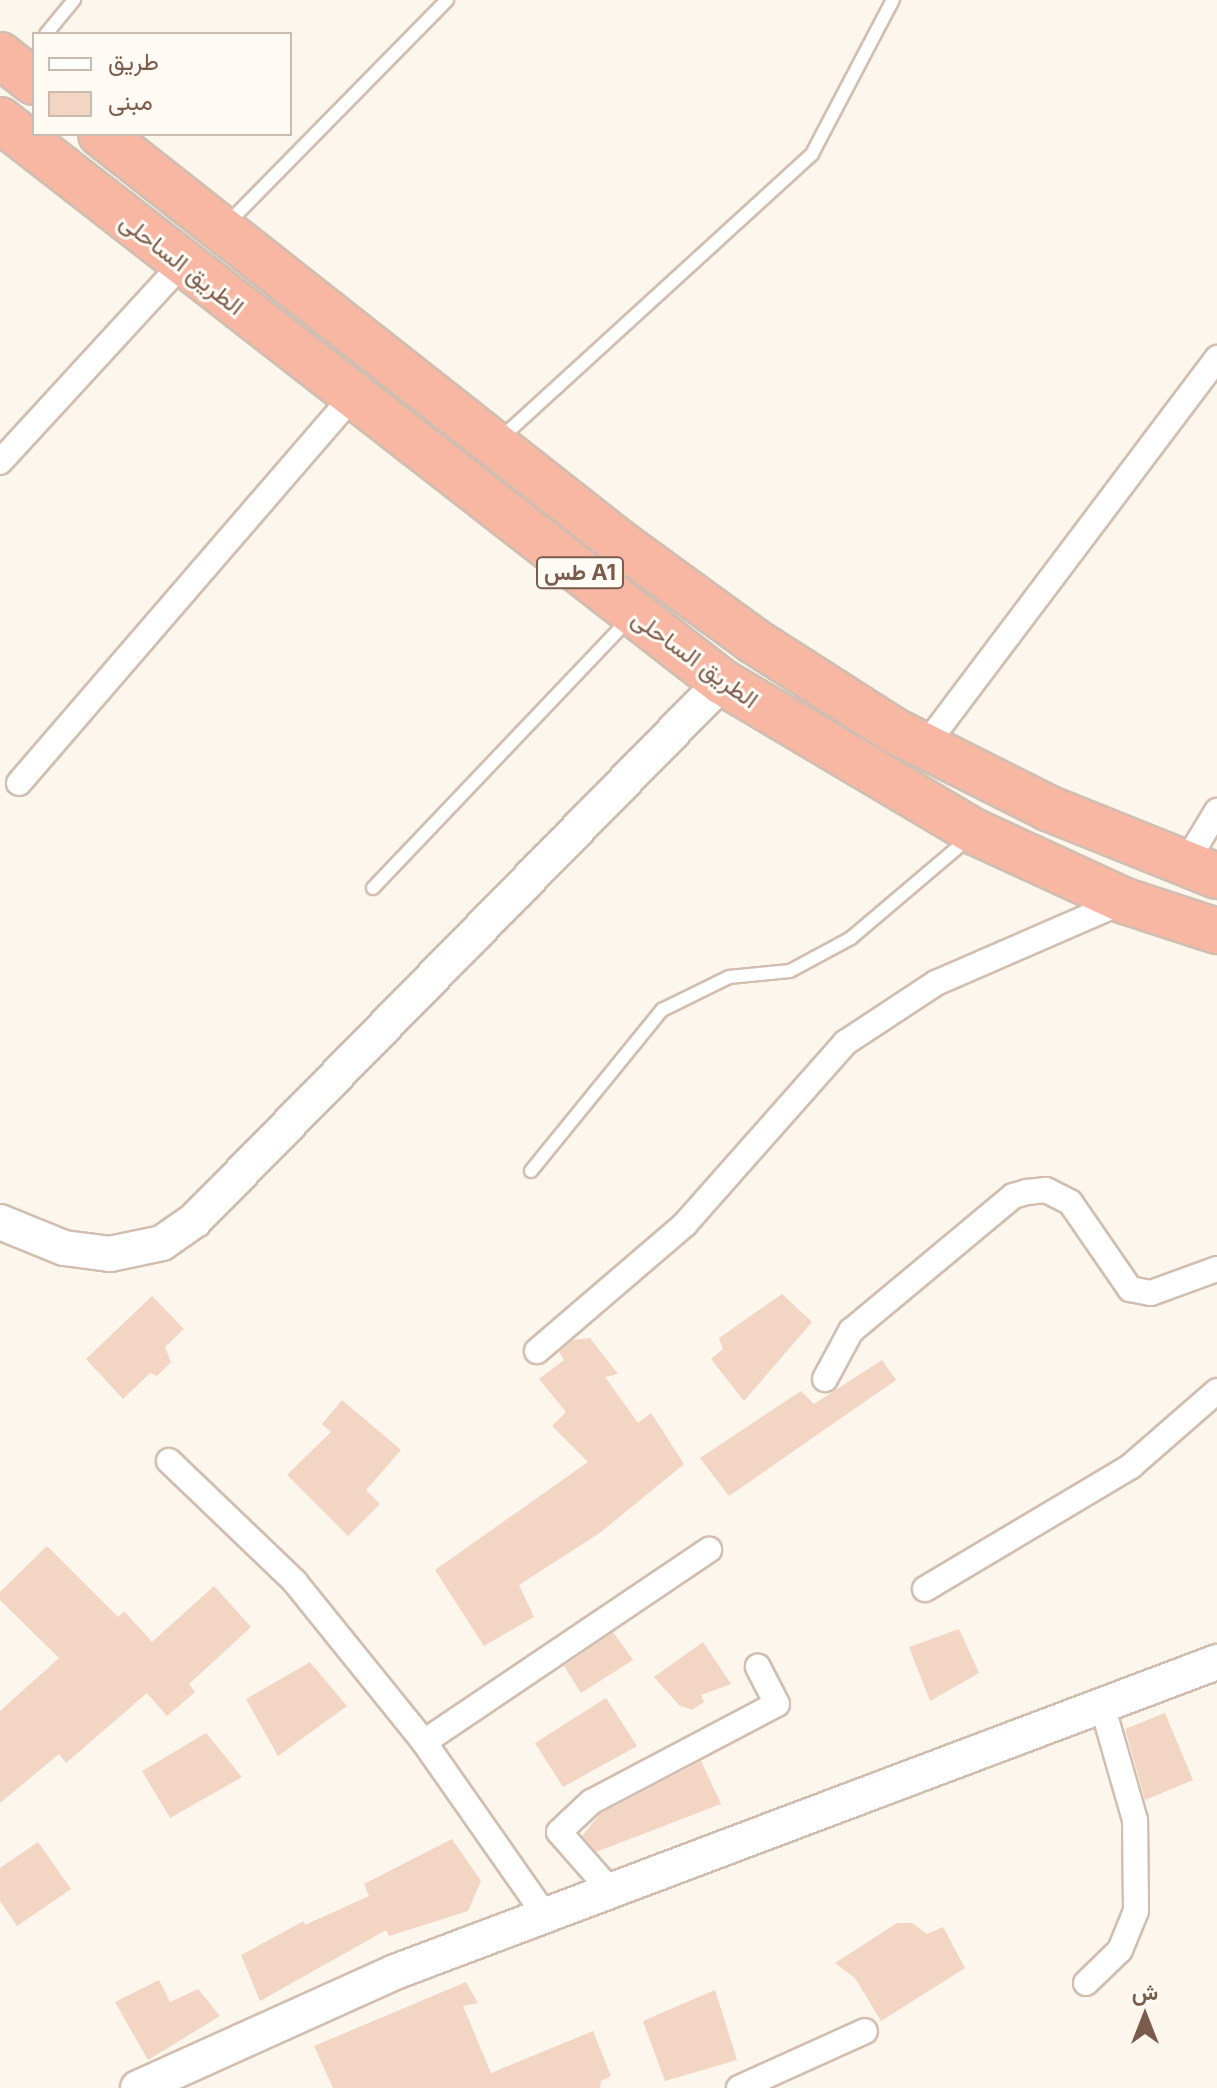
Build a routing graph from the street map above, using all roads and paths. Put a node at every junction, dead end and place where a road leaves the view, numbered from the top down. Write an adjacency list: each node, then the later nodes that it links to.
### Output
1 (74, 0): 4 (lane)
2 (447, 0): 7 (lane)
3 (893, 0): 11 (lane)
4 (48, 32)
5 (0, 120): 8 (highway, الطريق الساحلى / طس A1)
6 (104, 136): 7 (highway, الطريق الساحلى / طس A1)
7 (222, 230): 11 (highway, الطريق الساحلى / طس A1)
8 (182, 264): 10 (highway, الطريق الساحلى / طس A1); 12 (street)
9 (1217, 358): 15 (street)
10 (352, 397): 13 (highway, الطريق الساحلى / طس A1); 16 (street)
11 (495, 444): 15 (highway, الطريق الساحلى / طس A1)
12 (0, 462)
13 (634, 614): 14 (highway, الطريق الساحلى / طس A1); 20 (lane)
14 (722, 682): 18 (highway, الطريق الساحلى / طس A1); 24 (street)
15 (925, 746): 19 (highway, الطريق الساحلى / طس A1)
16 (19, 783)
17 (1217, 811): 19 (street)
18 (975, 832): 21 (highway, الطريق الساحلى / طس A1); 23 (lane)
19 (1201, 870)
20 (373, 888)
21 (1125, 901): 22 (highway, الطريق الساحلى / طس A1); 26 (street)
22 (1217, 931)
23 (531, 1171)
24 (0, 1222)
25 (1217, 1269): 27 (street)
26 (537, 1351)
27 (825, 1379)
28 (1217, 1391): 31 (street)
29 (169, 1461): 35 (street)
30 (709, 1550): 35 (street)
31 (925, 1589)
32 (1217, 1662): 34 (street)
33 (758, 1667): 36 (street)
34 (1102, 1705): 36 (street); 38 (street)
35 (424, 1742): 37 (street)
36 (610, 1890): 37 (street)
37 (545, 1915): 40 (street)
38 (1086, 1983)
39 (865, 2031): 41 (street)
40 (138, 2088)
41 (739, 2088)

